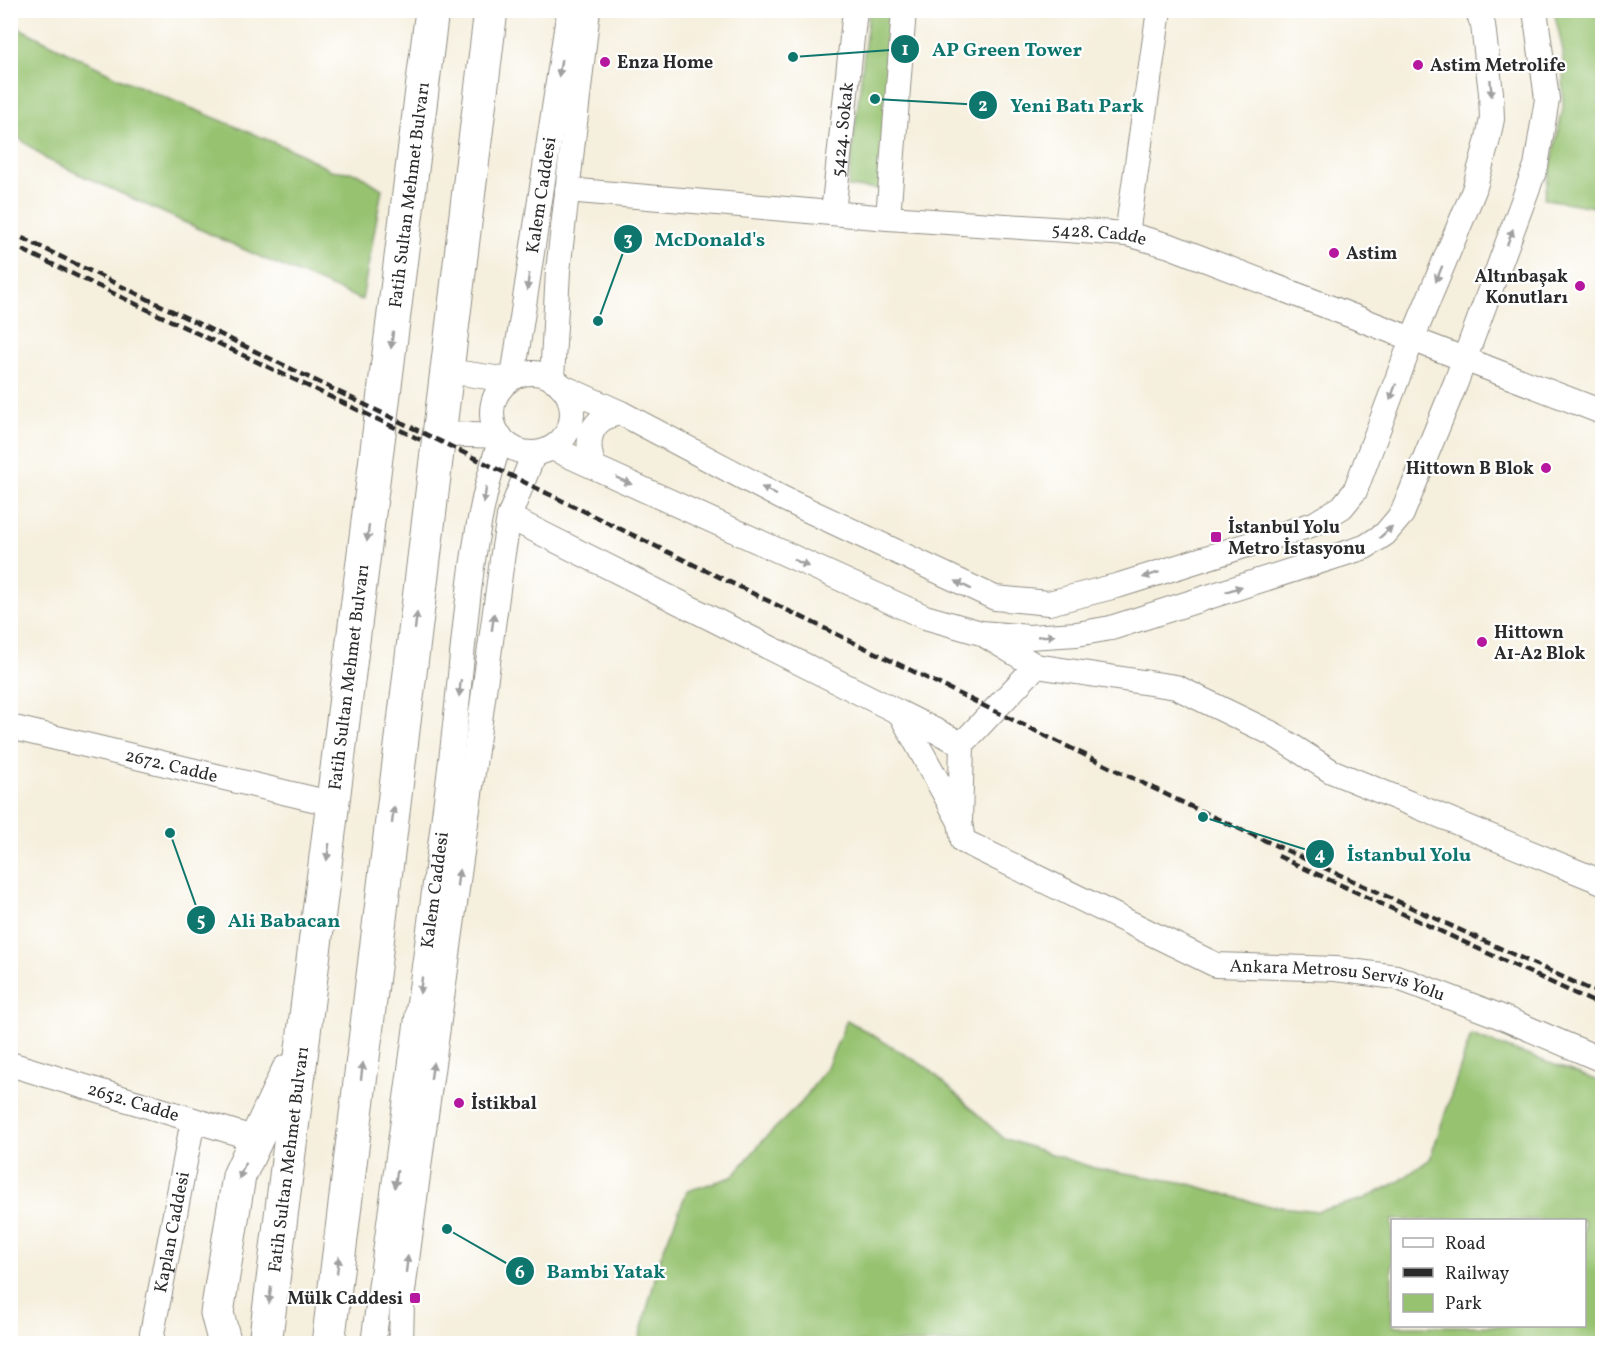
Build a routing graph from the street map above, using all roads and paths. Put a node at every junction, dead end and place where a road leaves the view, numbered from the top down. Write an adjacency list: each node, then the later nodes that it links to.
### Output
1 (432, 10): 31 (highway, Fatih Sultan Mehmet Bulvarı, one-way to 31)
2 (491, 10): 16 (highway)
3 (569, 10): 17 (street, Kalem Caddesi, one-way to 17)
4 (588, 10): 10 (street, Kalem Caddesi)
5 (855, 10): 11 (street, 5424. Sokak)
6 (904, 10): 12 (street)
7 (1160, 10): 13 (street)
8 (1477, 10): 14 (street, one-way to 14)
9 (1535, 10): 15 (street, one-way to 9)
10 (567, 190): 11 (street, 5428. Cadde); 18 (street, Kalem Caddesi)
11 (833, 213): 12 (street, 5428. Cadde)
12 (888, 218): 13 (street, 5428. Cadde)
13 (1127, 234): 14 (street, 5428. Cadde)
14 (1413, 337): 15 (street, 5428. Cadde); 19 (street, one-way to 19)
15 (1465, 358): 20 (street, 5428. Cadde); 26 (street, one-way to 15)
16 (447, 371): 17 (street); 21 (highway)
17 (511, 379): 18 (street); 22 (street)
18 (557, 382): 19 (street); 23 (street)
19 (621, 412): 24 (street)
20 (1602, 412)
21 (439, 434): 22 (street); 42 (highway, one-way to 21)
22 (500, 438): 23 (street); 43 (street, Kalem Caddesi, one-way to 43)
23 (543, 451): 24 (street); 25 (street, Kalem Caddesi)
24 (594, 467): 26 (street, one-way to 26)
25 (509, 517): 28 (street); 44 (street, Kalem Caddesi, one-way to 25)
26 (981, 633): 27 (street)
27 (1036, 666): 30 (street); 33 (street)
28 (900, 713): 30 (street); 32 (street)
29 (10, 727): 31 (street, 2672. Cadde)
30 (963, 744): 32 (street)
31 (334, 804): 34 (highway, Fatih Sultan Mehmet Bulvarı, one-way to 34)
32 (960, 822): 35 (street, Ankara Metrosu Servis Yolu)
33 (1602, 882)
34 (302, 1042): 38 (highway); 41 (highway, Fatih Sultan Mehmet Bulvarı, one-way to 41)
35 (1602, 1060)
36 (10, 1064): 37 (street, 2652. Cadde)
37 (193, 1120): 38 (street, 2652. Cadde); 39 (street, Kaplan Caddesi)
38 (256, 1139): 40 (highway, one-way to 40)
39 (150, 1344)
40 (225, 1344)
41 (265, 1344)
42 (328, 1344)
43 (373, 1344)
44 (401, 1344)

